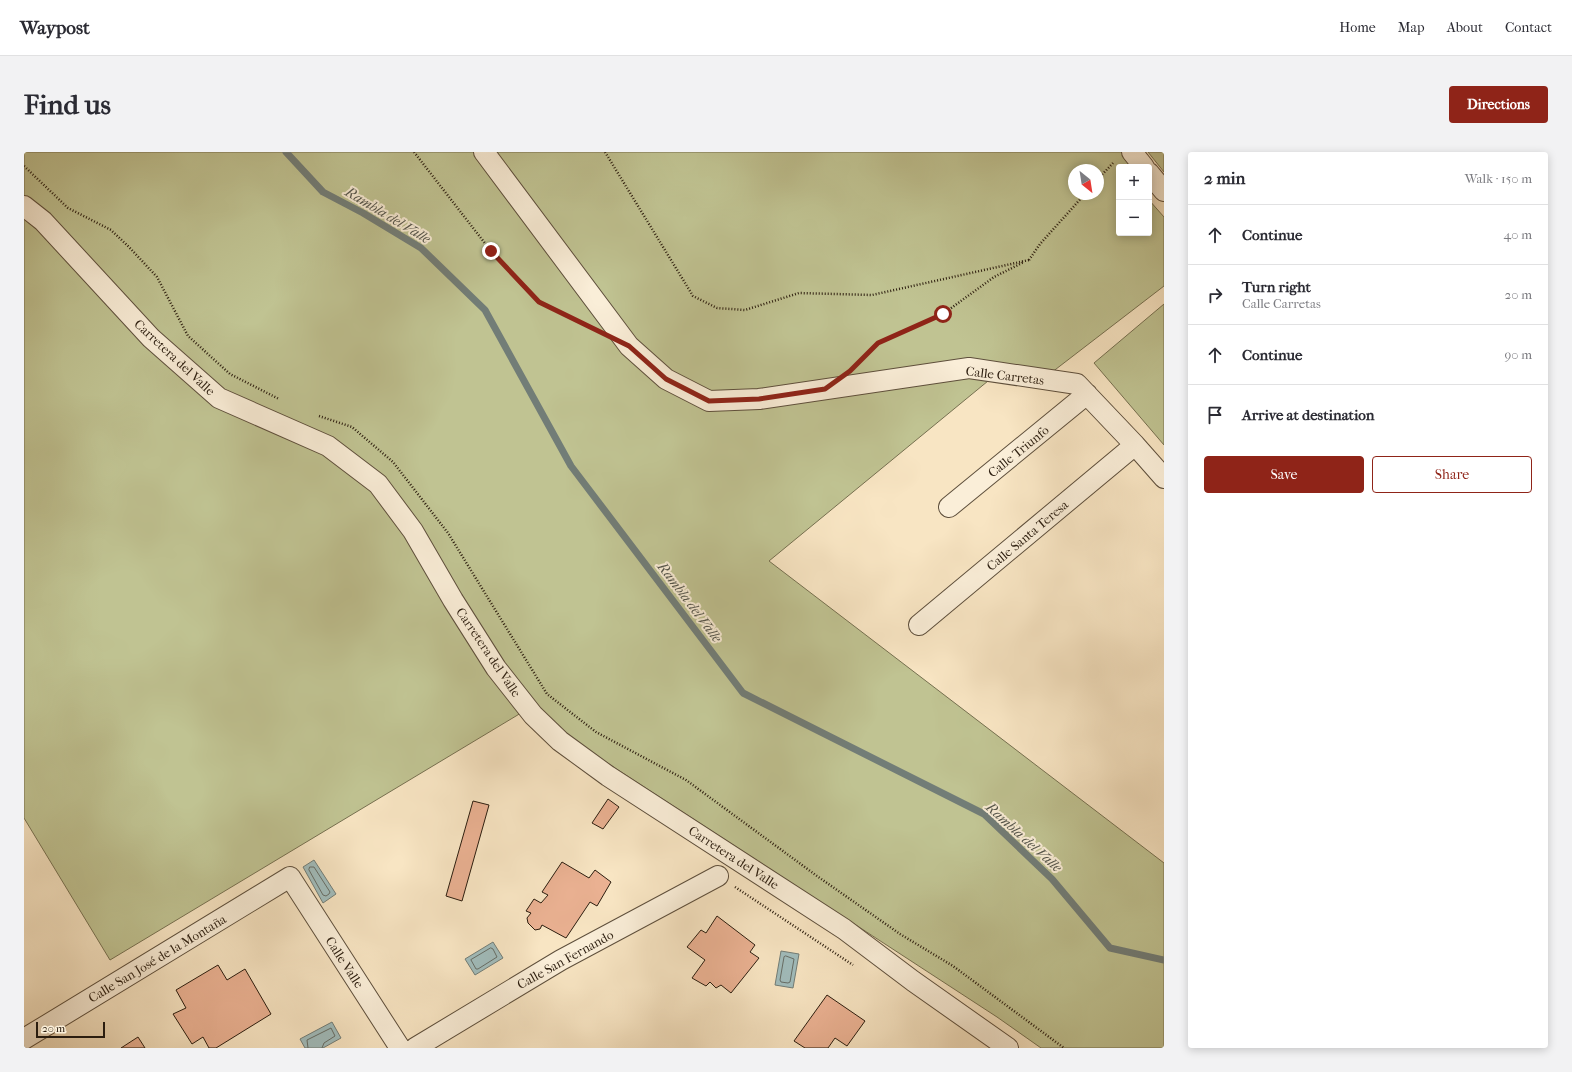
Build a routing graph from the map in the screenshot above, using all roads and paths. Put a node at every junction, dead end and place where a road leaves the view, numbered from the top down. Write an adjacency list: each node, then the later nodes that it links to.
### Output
1 (414, 152): 13 (path)
2 (484, 152): 15 (street, Calle Carretas)
3 (605, 152): 12 (path)
4 (1123, 157): 5 (street); 7 (path)
5 (1138, 164)
6 (24, 166): 16 (path)
7 (1104, 173)
8 (1152, 177): 9 (street)
9 (1164, 191)
10 (1080, 200): 12 (path)
11 (24, 206): 28 (street, Carretera del Valle)
12 (1029, 260): 14 (path)
13 (587, 326)
14 (856, 365)
15 (1087, 394): 18 (street, Calle Carretas); 20 (street, Calle Triunfo)
16 (285, 402)
17 (312, 414): 29 (path)
18 (1135, 445): 19 (street, Calle Carretas); 21 (street, Calle Santa Teresa)
19 (1164, 478)
20 (949, 507)
21 (919, 626)
22 (718, 876): 24 (path); 27 (street, Calle San Fernando)
23 (290, 877): 25 (street, Calle San José de la Montaña); 26 (street, Calle Valle)
24 (858, 969)
25 (24, 1039)
26 (400, 1048)
27 (414, 1048)
28 (1008, 1048)
29 (1064, 1048)

